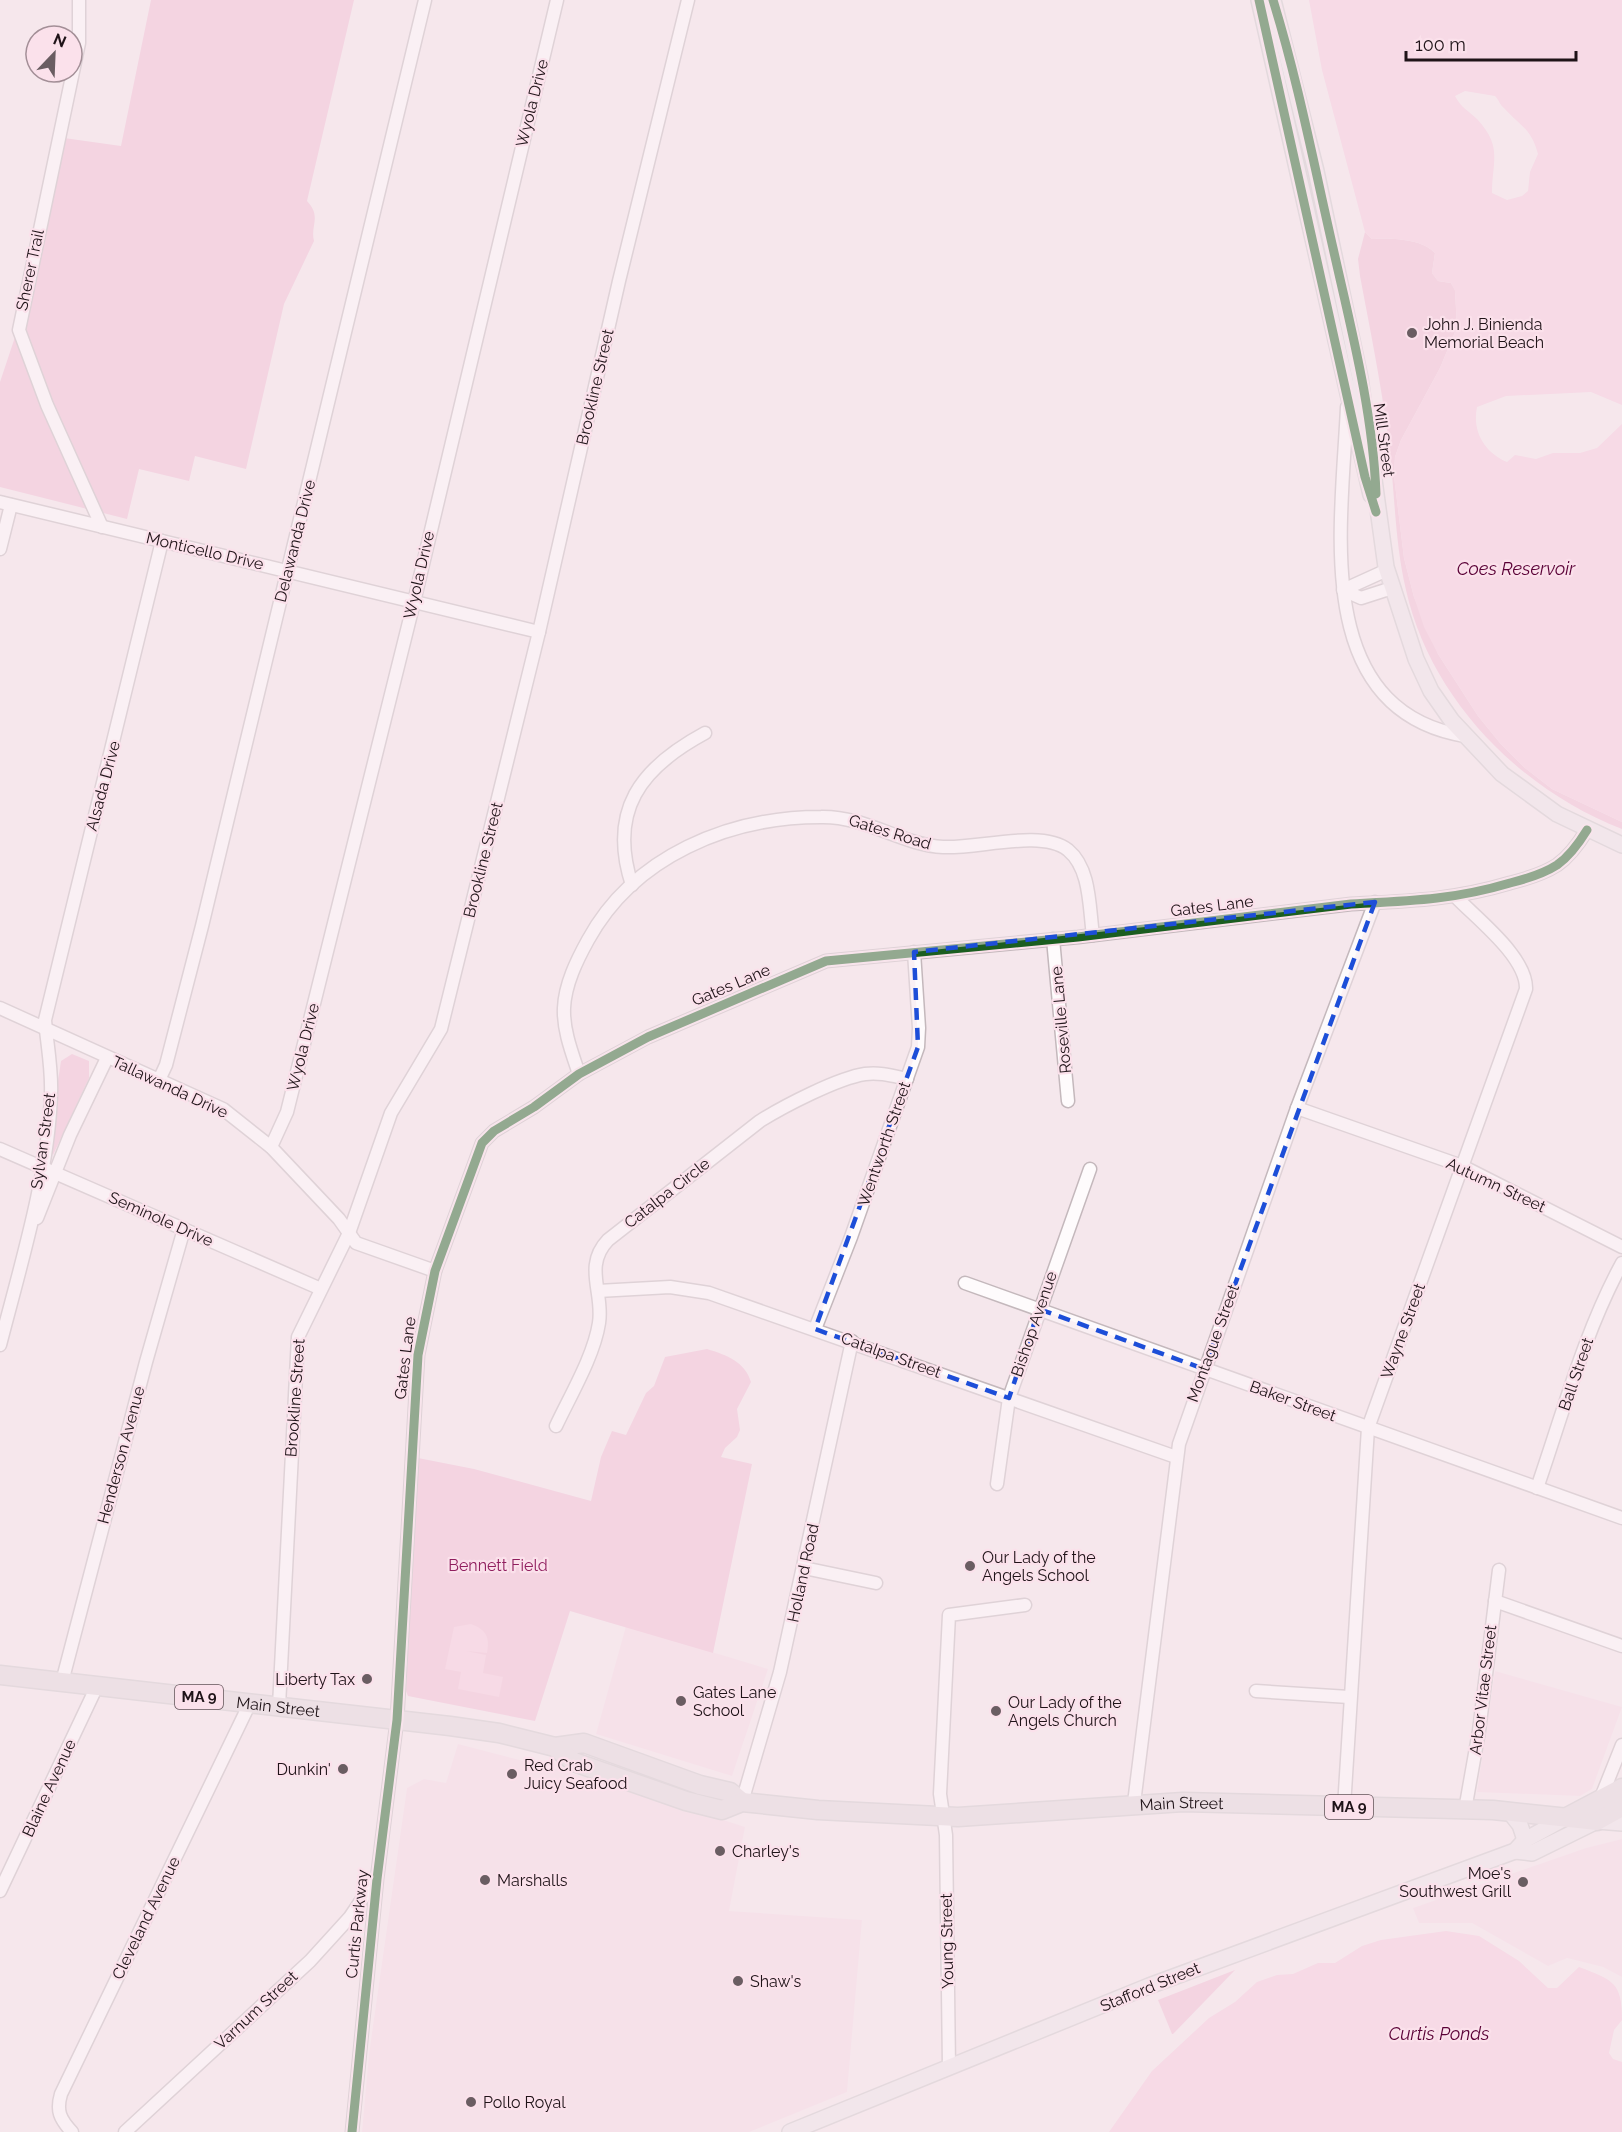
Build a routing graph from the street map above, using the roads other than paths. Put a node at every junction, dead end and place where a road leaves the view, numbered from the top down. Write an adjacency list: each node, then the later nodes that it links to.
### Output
1 (79, 0): 10 (street, Sherer Trail)
2 (425, 0): 14 (street, Delawanda Drive)
3 (557, 0): 17 (street, Wyola Drive)
4 (688, 0): 18 (street, Brookline Street)
5 (1259, 0): 7 (main road, Mill Street)
6 (1273, 0): 9 (main road, Mill Street)
7 (1348, 393): 9 (main road, Mill Street); 16 (street)
8 (5, 503): 10 (street, Monticello Drive); 12 (street)
9 (1376, 512): 13 (main road, Mill Street)
10 (102, 527): 11 (street, Monticello Drive)
11 (162, 541): 14 (street, Monticello Drive); 30 (street, Alsada Drive)
12 (0, 549)
13 (1387, 570): 15 (main road, Mill Street); 16 (street)
14 (288, 571): 17 (street, Monticello Drive); 34 (street, Delawanda Drive)
15 (1392, 588): 16 (street); 20 (main road, Mill Street)
16 (1343, 590): 20 (street)
17 (414, 602): 18 (street, Monticello Drive); 37 (street, Wyola Drive)
18 (539, 632): 44 (street, Brookline Street)
19 (705, 733): 23 (street)
20 (1465, 736): 21 (main road, Mill Street)
21 (1587, 830): 22 (main road, Mill Street); 24 (street, Gates Lane)
22 (1622, 845)
23 (632, 885): 26 (street, Gates Road); 32 (street, Gates Road)
24 (1456, 897): 25 (street, Gates Lane); 39 (street, Wayne Street)
25 (1375, 902): 26 (street, Gates Lane); 36 (street, Montague Street)
26 (1093, 935): 27 (street, Gates Lane)
27 (1053, 939): 28 (street, Gates Lane); 35 (street, Roseville Lane)
28 (914, 952): 32 (street, Gates Lane); 33 (street, Wentworth Street)
29 (0, 1008): 30 (street, Tallawanda Drive)
30 (46, 1031): 31 (street, Tallawanda Drive); 40 (street, Sylvan Street)
31 (106, 1058): 34 (street, Tallawanda Drive); 42 (street, Sylvan Street)
32 (579, 1074): 48 (street, Gates Lane)
33 (906, 1079): 51 (street, Catalpa Circle); 53 (street, Wentworth Street)
34 (159, 1080): 37 (street, Tallawanda Drive)
35 (1068, 1101)
36 (1297, 1108): 39 (street, Autumn Street); 56 (street, Montague Street)
37 (271, 1147): 44 (street, Tallawanda Drive)
38 (0, 1149): 40 (street, Seminole Drive)
39 (1462, 1166): 45 (street, Autumn Street); 59 (street, Wayne Street)
40 (42, 1167): 42 (street, Seminole Drive); 46 (street, Sylvan Street)
41 (1090, 1169): 52 (street, Bishop Avenue)
42 (55, 1173): 43 (street, Seminole Drive); 46 (street, Sylvan Street)
43 (184, 1229): 50 (street, Seminole Drive); 71 (street, Henderson Avenue)
44 (349, 1233): 48 (street, Tallawanda Drive); 50 (street, Brookline Street)
45 (1622, 1247)
46 (25, 1250): 55 (street, Sylvan Street)
47 (1622, 1263): 62 (street, Ball Street)
48 (435, 1271): 77 (street, Gates Lane)
49 (965, 1283): 52 (street, Baker Street)
50 (321, 1289): 76 (street, Brookline Street)
51 (598, 1291): 53 (street, Catalpa Street); 58 (street, Catalpa Circle)
52 (1039, 1310): 56 (street, Baker Street); 57 (street, Bishop Avenue)
53 (815, 1329): 54 (street, Catalpa Street)
54 (852, 1341): 57 (street, Catalpa Street); 64 (street, Holland Road)
55 (0, 1345)
56 (1204, 1369): 59 (street, Baker Street); 60 (street, Montague Street)
57 (1009, 1398): 60 (street, Catalpa Street); 61 (street, Bishop Avenue)
58 (556, 1426)
59 (1368, 1428): 62 (street, Baker Street); 74 (street, Wayne Street)
60 (1176, 1457): 82 (street, Montague Street)
61 (997, 1484)
62 (1537, 1488): 63 (street, Baker Street)
63 (1622, 1518)
64 (804, 1568): 66 (street); 80 (street, Holland Road)
65 (1499, 1570): 67 (street, Arbor Vitae Street)
66 (876, 1583)
67 (1495, 1601): 69 (street); 85 (street, Arbor Vitae Street)
68 (1025, 1605): 87 (street, Young Street)
69 (1622, 1646)
70 (0, 1675): 71 (highway, Main Street / MA 9)
71 (62, 1682): 72 (highway, Main Street / MA 9)
72 (97, 1686): 75 (highway, Main Street / MA 9); 93 (street, Blaine Avenue)
73 (1256, 1691): 74 (street)
74 (1349, 1697): 83 (street, Wayne Street)
75 (250, 1703): 76 (highway, Main Street / MA 9); 95 (street, Cleveland Avenue)
76 (279, 1706): 77 (highway, Main Street / MA 9)
77 (397, 1720): 80 (highway, Main Street / MA 9); 92 (street, Curtis Parkway)
78 (1622, 1745): 81 (street)
79 (1622, 1788): 81 (highway)
80 (742, 1802): 87 (highway, Main Street / MA 9)
81 (1599, 1802): 88 (highway)
82 (1134, 1803): 83 (highway, Main Street / MA 9); 87 (highway, Main Street / MA 9)
83 (1344, 1807): 85 (highway, Main Street / MA 9)
84 (1622, 1807): 89 (highway)
85 (1465, 1810): 86 (highway, Main Street / MA 9)
86 (1509, 1811): 88 (highway, Main Street / MA 9); 91 (main road)
87 (944, 1816): 94 (street, Young Street)
88 (1565, 1818): 89 (highway, Main Street / MA 9); 91 (main road, Stafford Street)
89 (1596, 1821): 90 (main road, Main Street); 91 (main road, Stafford Street)
90 (1622, 1823)
91 (1520, 1846): 94 (main road, Stafford Street)
92 (376, 1879): 96 (street, Varnum Street); 97 (street, Curtis Parkway)
93 (0, 1891)
94 (949, 2067): 98 (main road, Stafford Street)
95 (72, 2132)
96 (125, 2132)
97 (352, 2132)
98 (790, 2132)

